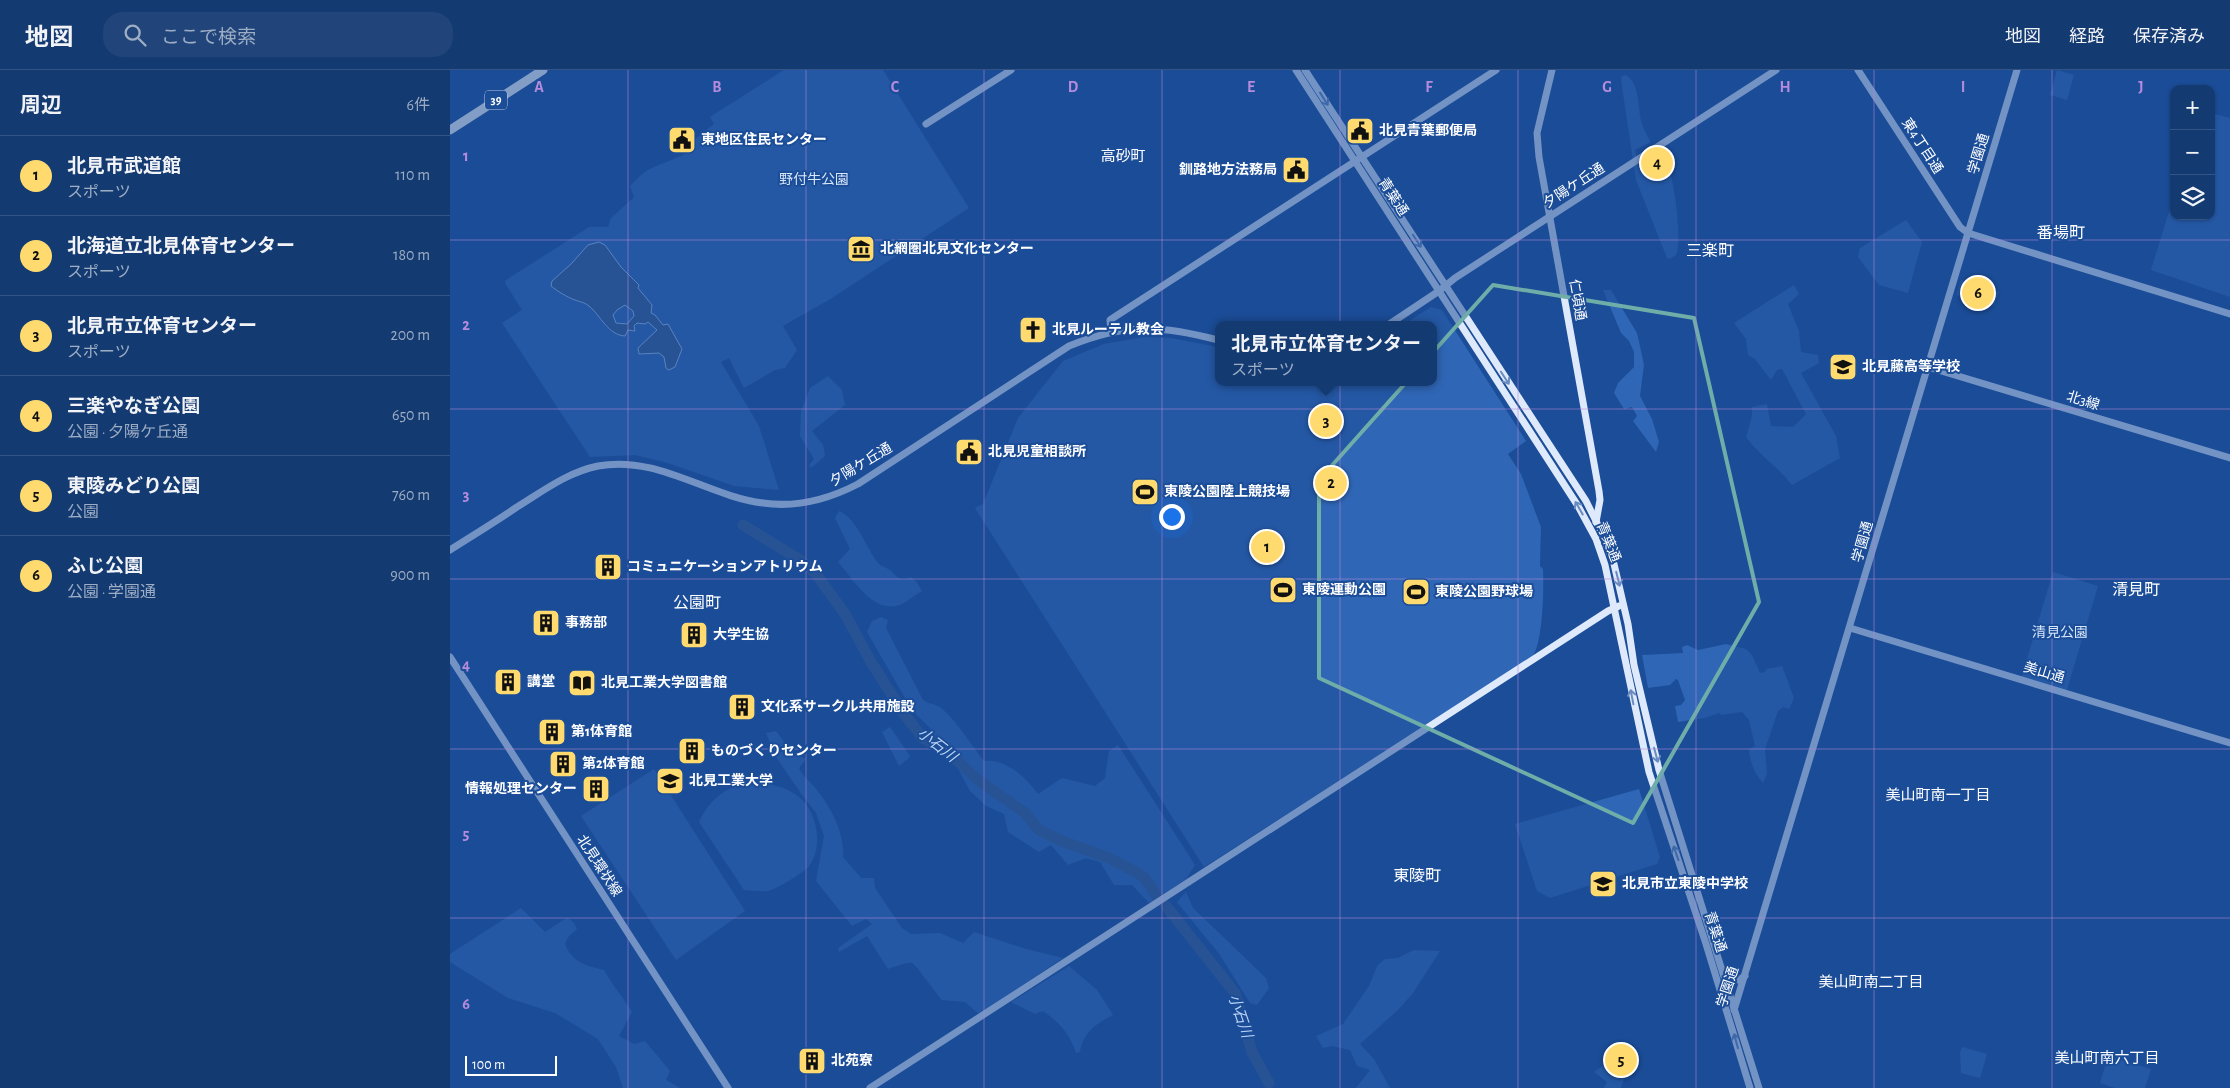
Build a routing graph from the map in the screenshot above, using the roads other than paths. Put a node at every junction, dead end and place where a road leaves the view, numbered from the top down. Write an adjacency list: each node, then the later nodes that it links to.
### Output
1 (543, 70): 11 (highway, 39)
2 (1011, 70): 10 (street)
3 (1296, 70): 13 (street, 青葉通)
4 (1305, 70): 12 (street, 青葉通, one-way to 12)
5 (1496, 70): 12 (street)
6 (1552, 70): 14 (street, 仁頃通)
7 (1776, 70): 14 (street, 夕陽ケ丘通)
8 (1858, 70): 15 (street, 東4丁目通)
9 (2017, 70): 15 (street, 学園通)
10 (926, 124)
11 (450, 130)
12 (1362, 157): 13 (street); 16 (street, 青葉通, one-way to 16)
13 (1355, 161): 17 (street, 青葉通); 20 (street)
14 (1549, 218): 16 (street, 夕陽ケ丘通); 24 (street, 仁頃通)
15 (1968, 233): 18 (street); 22 (street, 学園通)
16 (1446, 285): 17 (street, 夕陽ケ丘通); 24 (street, 青葉通, one-way to 24)
17 (1439, 291): 19 (street, 夕陽ケ丘通); 25 (street, 青葉通, one-way to 17)
18 (2230, 314)
19 (1394, 321)
20 (1111, 332): 21 (street, 夕陽ケ丘通); 26 (street, 夕陽ケ丘通)
21 (1215, 339)
22 (1928, 367): 23 (street, 北3線); 29 (street, 学園通)
23 (2230, 458)
24 (1596, 521): 25 (street, 仁頃通); 27 (street, 青葉通, one-way to 27)
25 (1593, 534): 28 (street, 青葉通)
26 (450, 550)
27 (1624, 604): 28 (street); 33 (street, 青葉通, one-way to 33)
28 (1616, 607): 35 (street, 青葉通, one-way to 28); 37 (street)
29 (1850, 628): 31 (street, 美山通); 32 (street, 学園通)
30 (450, 657): 36 (street, 北見環状線)
31 (2230, 743)
32 (1745, 976): 33 (street); 34 (street, 学園通)
33 (1725, 978): 34 (street, 青葉通)
34 (1735, 1010): 35 (street, 学園通); 39 (street, 青葉通)
35 (1730, 1021): 38 (street, 青葉通, one-way to 35)
36 (728, 1088)
37 (870, 1088)
38 (1750, 1088)
39 (1759, 1088)

